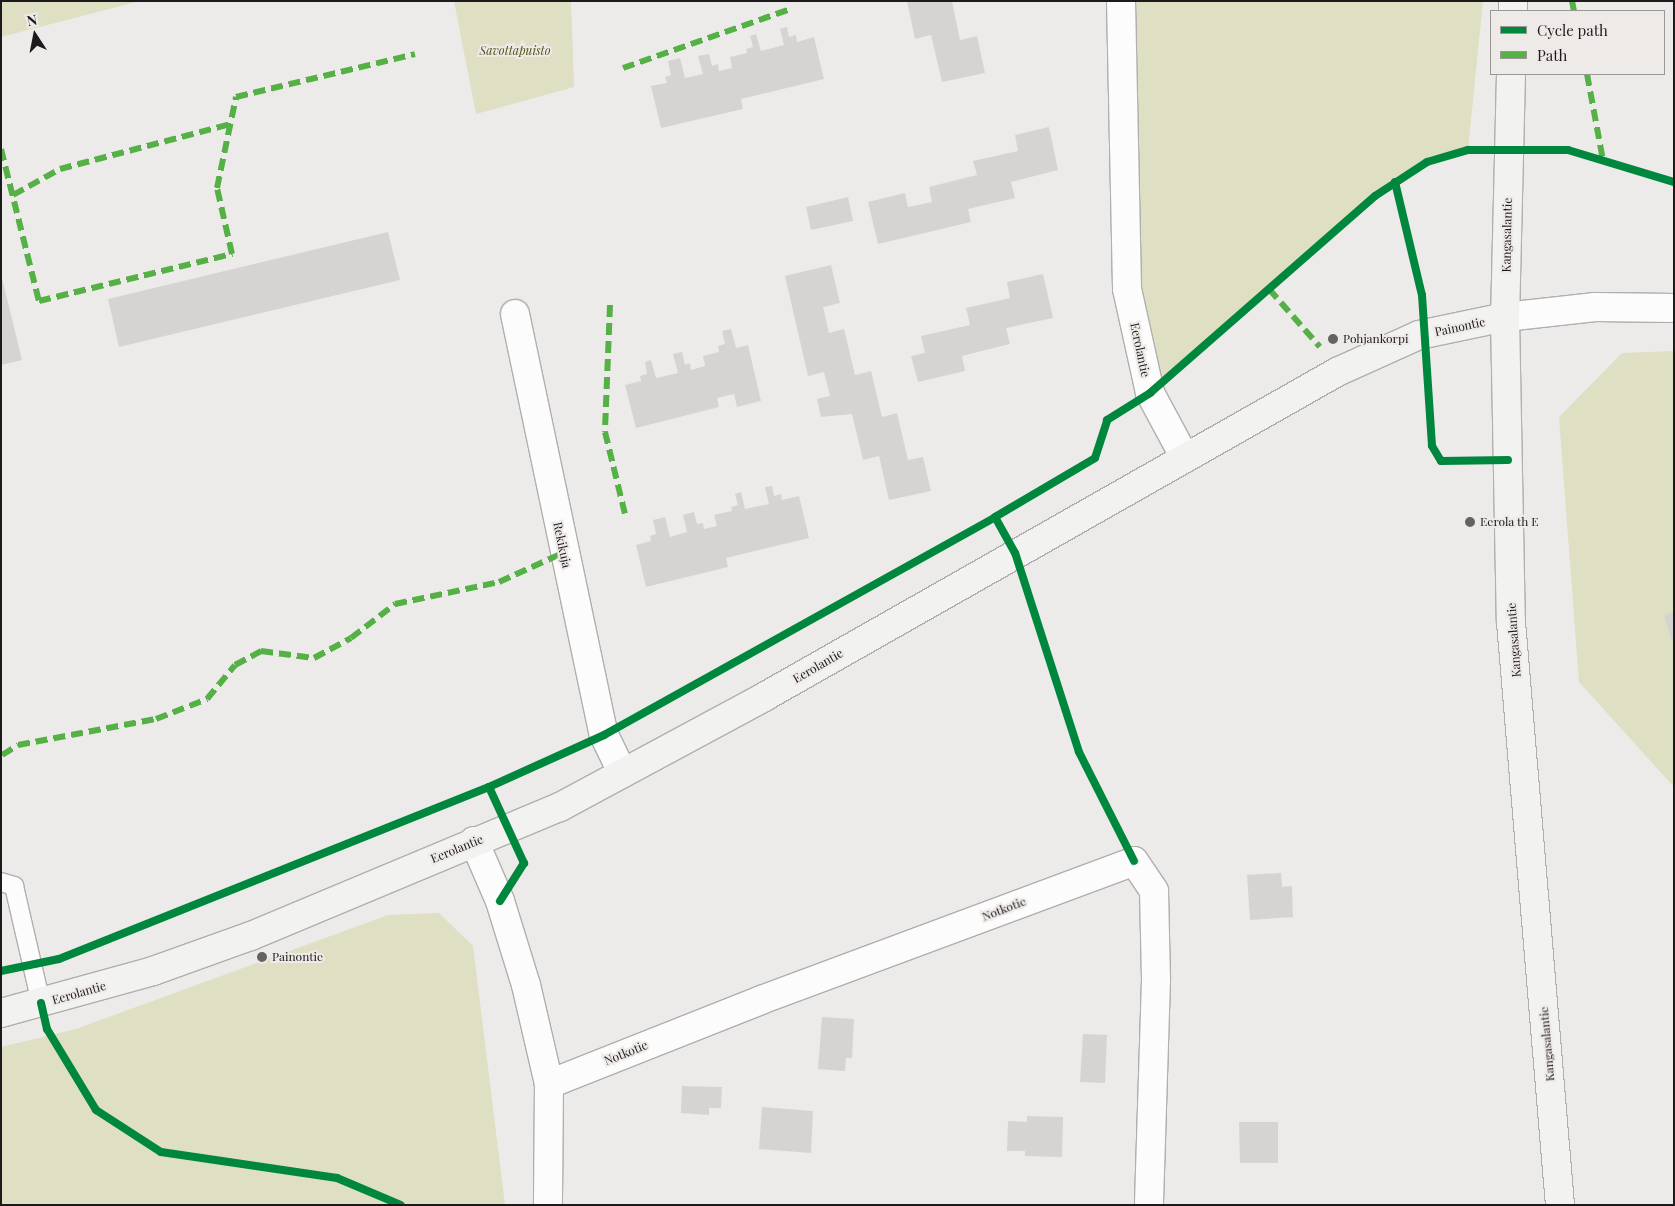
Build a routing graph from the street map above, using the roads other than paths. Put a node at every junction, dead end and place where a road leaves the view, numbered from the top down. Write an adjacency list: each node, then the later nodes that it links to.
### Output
1 (1121, 1): 6 (street, Eerolantie)
2 (1511, 75): 5 (street, Kangasalantie)
3 (1674, 308): 5 (street, Painontie)
4 (515, 314): 7 (street, Rekikuja)
5 (1505, 316): 6 (street, Painontie); 15 (street, Kangasalantie)
6 (1186, 458): 7 (street, Eerolantie)
7 (622, 772): 8 (street, Eerolantie)
8 (474, 841): 10 (street, Eerolantie); 12 (street)
9 (1, 882): 10 (lane)
10 (41, 1003): 11 (street, Eerolantie)
11 (1, 1013)
12 (549, 1084): 13 (street); 14 (street, Notkotie)
13 (548, 1205)
14 (1149, 1205)
15 (1560, 1205)

